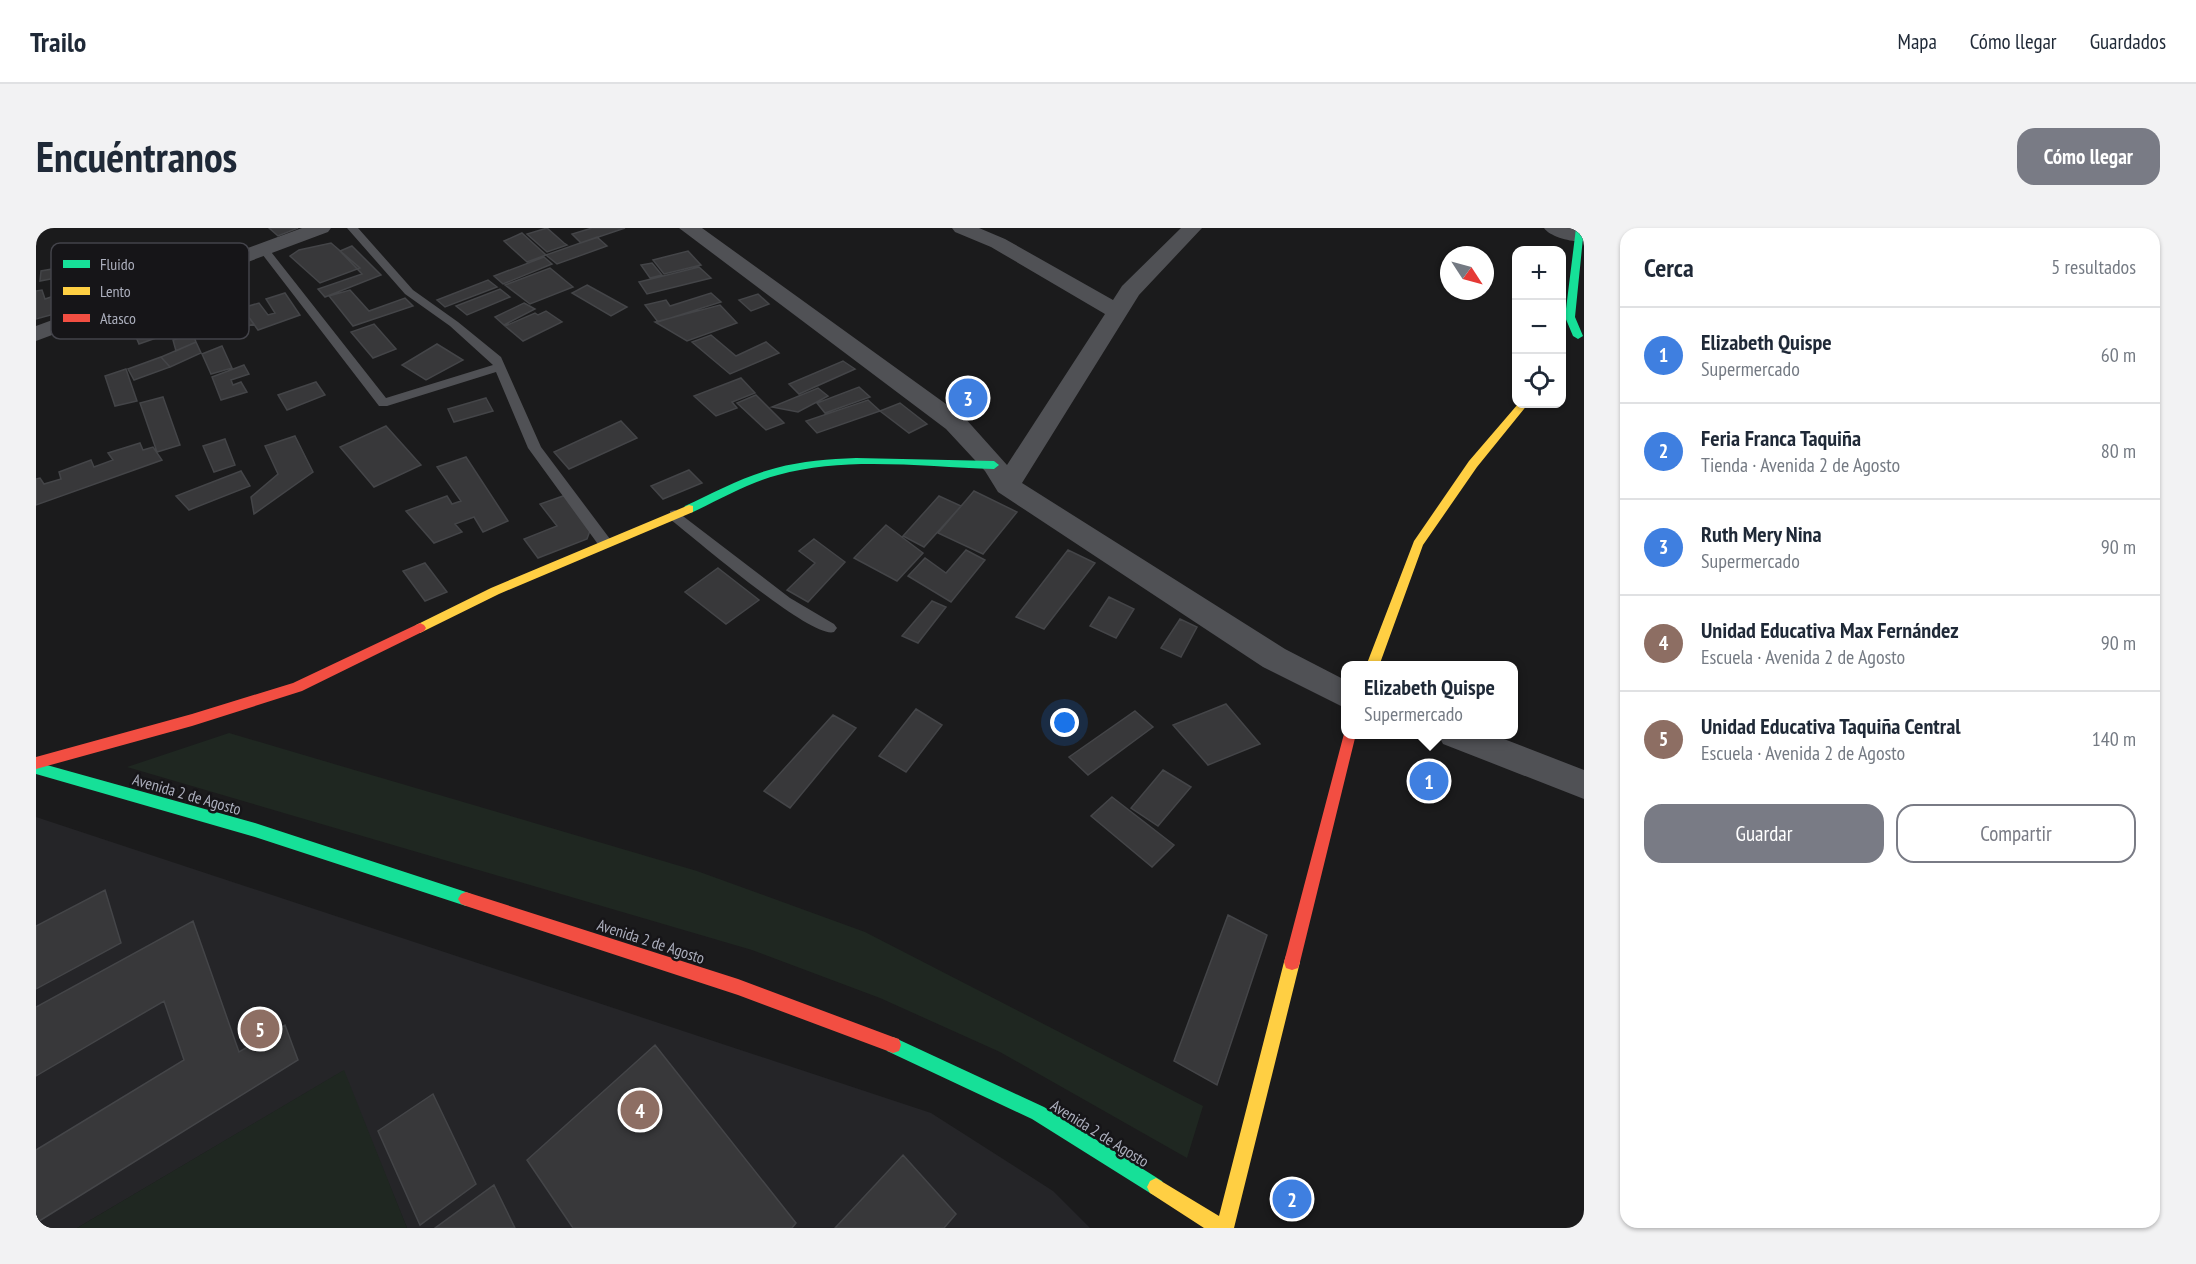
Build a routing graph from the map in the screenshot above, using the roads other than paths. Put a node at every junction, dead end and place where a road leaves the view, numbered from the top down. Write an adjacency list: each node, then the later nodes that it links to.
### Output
1 (321, 228): 8 (street)
2 (352, 228): 15 (lane)
3 (689, 228): 17 (street)
4 (962, 228): 10 (street)
5 (1192, 228): 10 (street)
6 (1554, 228): 7 (street)
7 (1579, 232): 11 (street)
8 (264, 250): 9 (street); 15 (lane)
9 (249, 256)
10 (1116, 311): 17 (street)
11 (1579, 327): 14 (street)
12 (51, 328): 13 (street)
13 (36, 334)
14 (1567, 350)
15 (500, 367): 19 (lane)
16 (1520, 408): 21 (street)
17 (1000, 475): 18 (street); 22 (street)
18 (675, 515): 19 (street); 20 (lane)
19 (605, 543): 25 (street)
20 (829, 628)
21 (1374, 661)
22 (1341, 693)
23 (1348, 739): 29 (street)
24 (1464, 739): 27 (street)
25 (36, 764)
26 (36, 768): 28 (street, Avenida 2 de Agosto)
27 (1584, 785)
28 (1221, 1228)
29 (1226, 1228)

